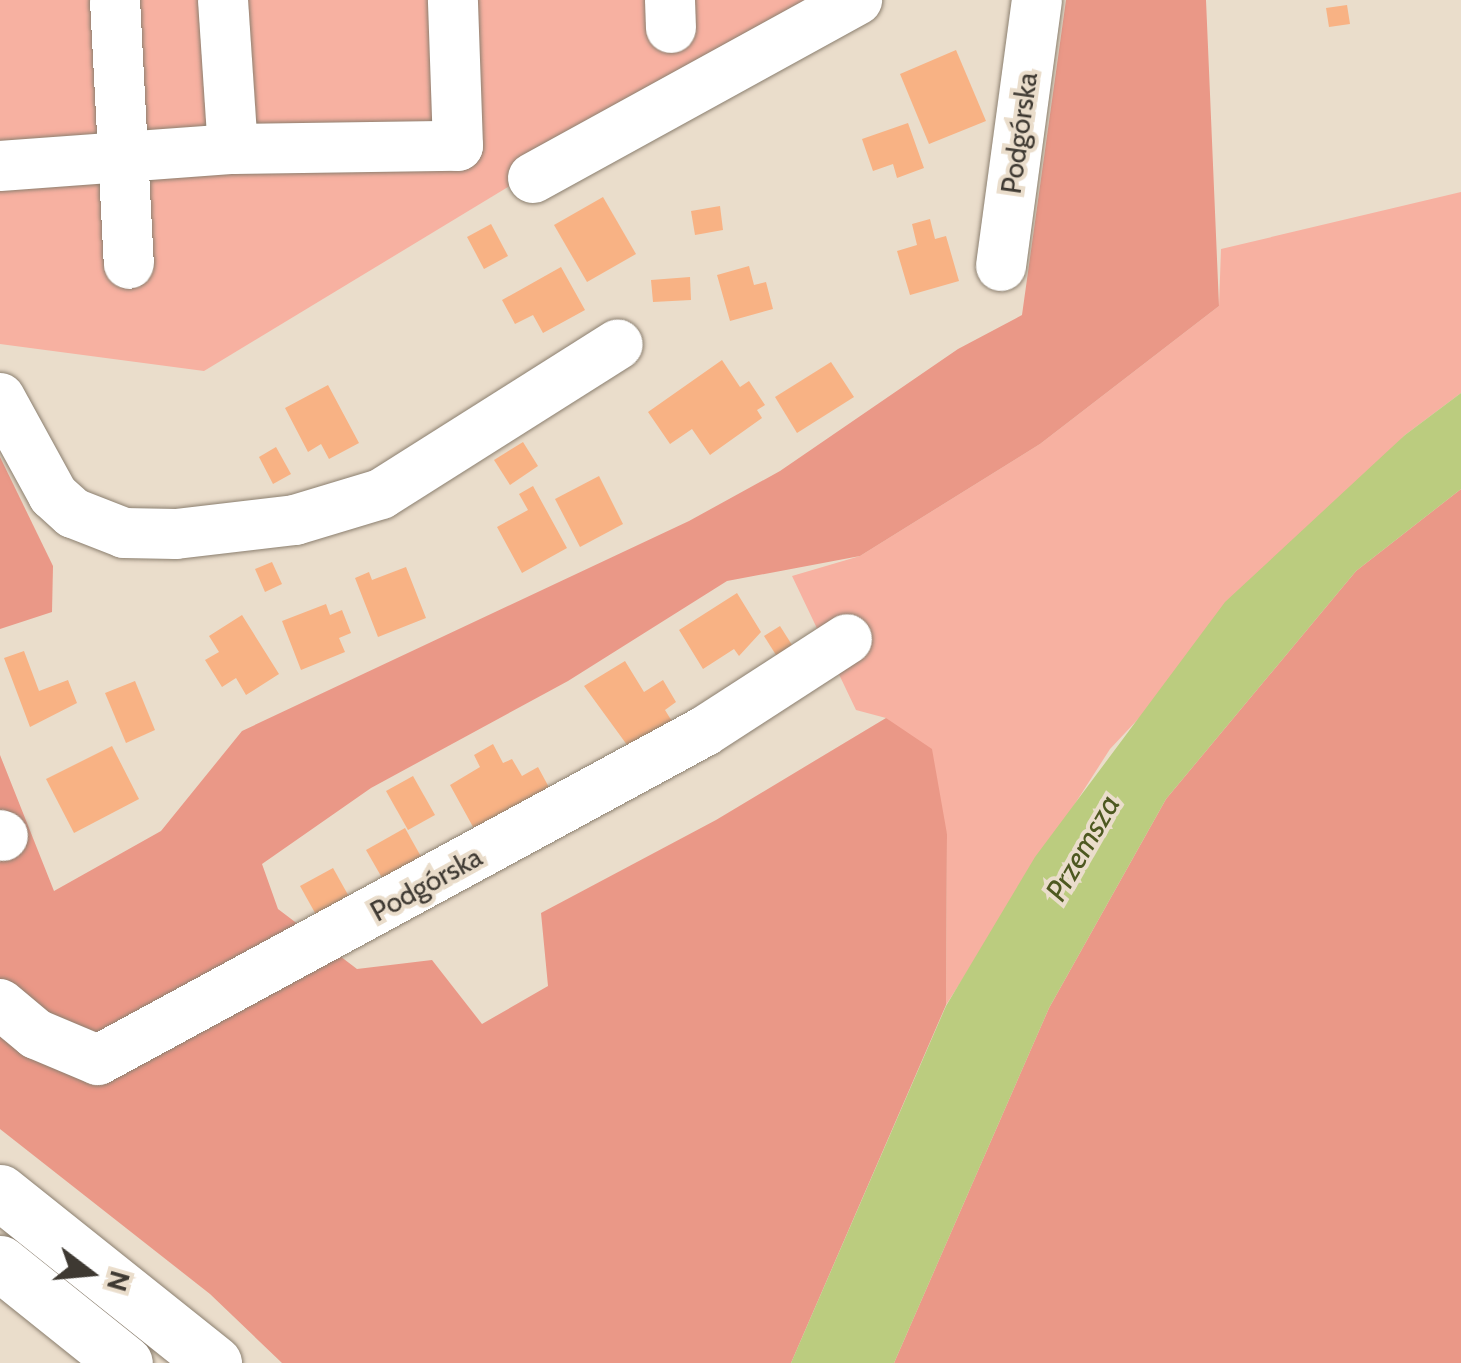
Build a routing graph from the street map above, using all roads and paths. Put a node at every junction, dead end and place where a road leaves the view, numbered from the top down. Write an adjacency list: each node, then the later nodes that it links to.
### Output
1 (115, 0): 7 (street)
2 (223, 0): 6 (street)
3 (453, 0): 6 (street)
4 (857, 0): 9 (street)
5 (1037, 0): 11 (street, Podgórska)
6 (233, 149): 7 (street)
7 (123, 157): 8 (street); 10 (street)
8 (0, 166)
9 (533, 178)
10 (129, 264)
11 (1001, 266)
12 (618, 344): 13 (street)
13 (0, 398)
14 (847, 640): 15 (street, Podgórska)
15 (0, 1004)
16 (0, 1192): 19 (highway)
17 (0, 1263): 18 (highway)
18 (125, 1363)
19 (214, 1363)

